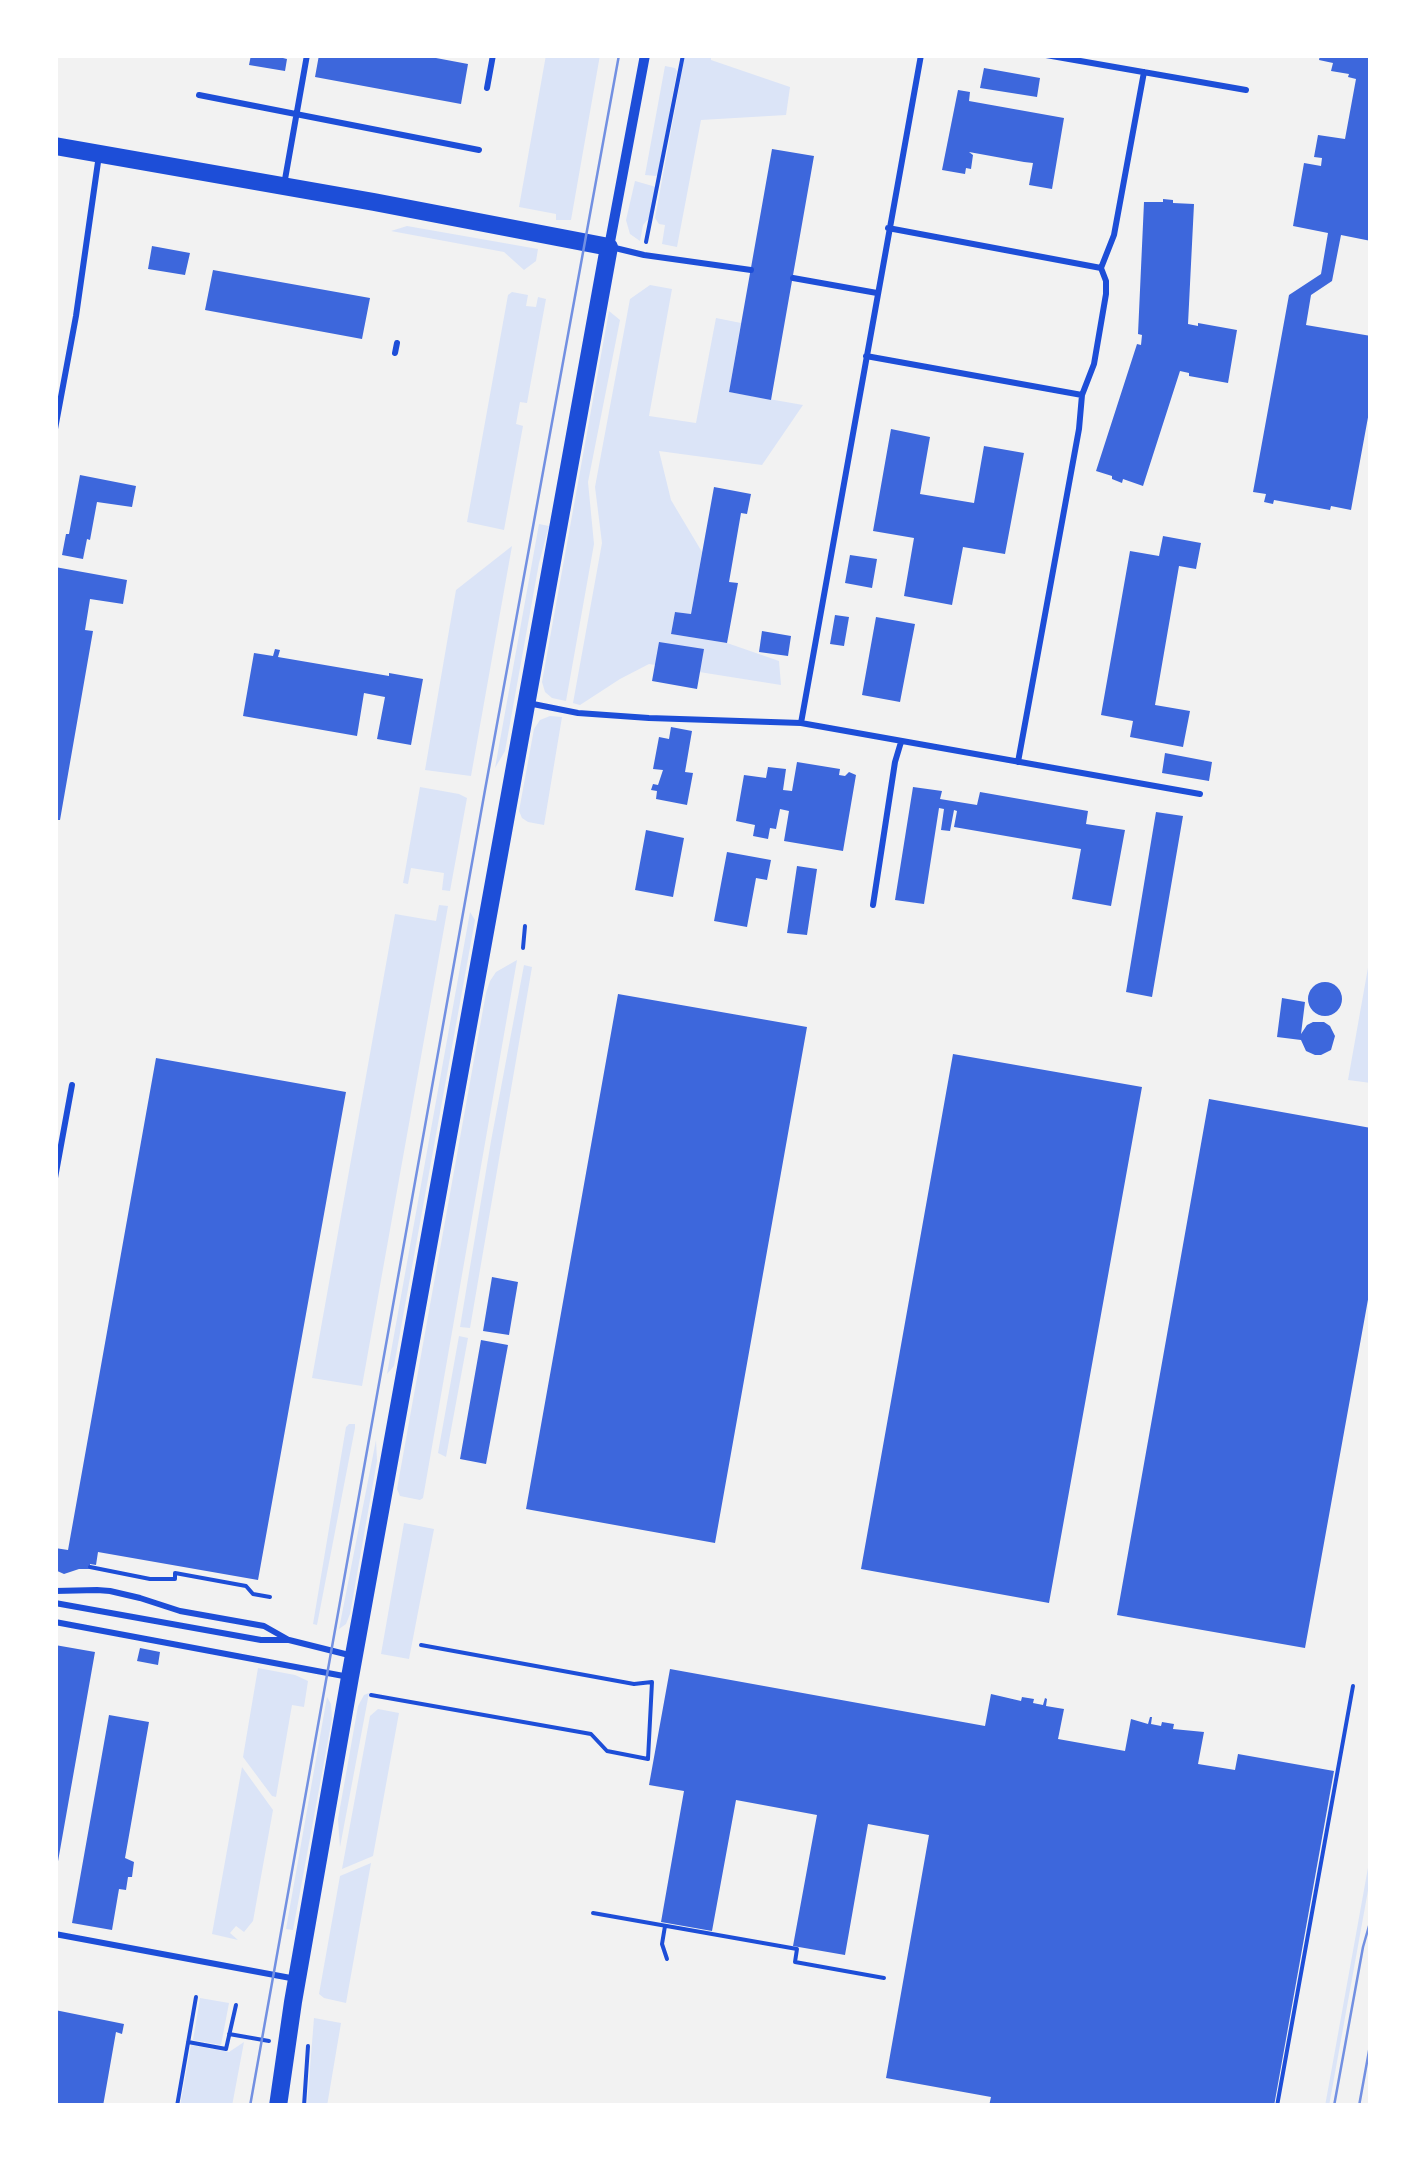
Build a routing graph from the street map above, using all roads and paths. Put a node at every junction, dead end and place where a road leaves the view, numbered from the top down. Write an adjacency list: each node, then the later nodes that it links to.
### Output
1 (307, 55): 11 (lane)
2 (493, 55): 8 (lane)
3 (644, 55): 18 (street)
4 (682, 55): 17 (path)
5 (921, 55): 16 (lane)
6 (1046, 55): 7 (lane)
7 (1144, 72): 9 (lane); 19 (lane)
8 (487, 88)
9 (1246, 90)
10 (199, 95): 11 (lane)
11 (296, 114): 13 (lane); 15 (lane)
12 (55, 146): 14 (street)
13 (479, 150)
14 (99, 154): 15 (street); 27 (lane)
15 (284, 186): 18 (street)
16 (888, 228): 19 (lane); 22 (lane)
17 (646, 242)
18 (609, 247): 20 (lane); 28 (street)
19 (1102, 268): 26 (lane)
20 (750, 270)
21 (792, 278): 22 (lane)
22 (877, 293): 25 (lane)
23 (397, 343): 24 (lane)
24 (395, 353)
25 (866, 356): 26 (lane); 29 (lane)
26 (1082, 396): 31 (lane)
27 (55, 428)
28 (527, 703): 29 (lane); 45 (street)
29 (801, 723): 30 (lane)
30 (901, 742): 31 (lane); 33 (lane)
31 (1018, 762): 32 (lane)
32 (1200, 794)
33 (872, 905)
34 (525, 926): 35 (path)
35 (524, 948)
36 (72, 1085): 37 (lane)
37 (55, 1178)
38 (90, 1567): 40 (path)
39 (55, 1591): 43 (lane)
40 (270, 1597)
41 (55, 1602): 43 (lane)
42 (55, 1622): 46 (lane)
43 (288, 1640): 45 (lane)
44 (421, 1646): 48 (path)
45 (354, 1657): 46 (street)
46 (350, 1677): 54 (street)
47 (1353, 1686): 62 (path)
48 (371, 1695)
49 (593, 1913): 50 (path)
50 (665, 1926): 52 (path); 53 (path)
51 (55, 1934): 54 (lane)
52 (667, 1959)
53 (884, 1978)
54 (297, 1980): 60 (street)
55 (196, 1997): 57 (path)
56 (236, 2004): 57 (path)
57 (188, 2042): 59 (path)
58 (308, 2046): 61 (path)
59 (176, 2106)
60 (278, 2106)
61 (304, 2106)
62 (1277, 2106)

